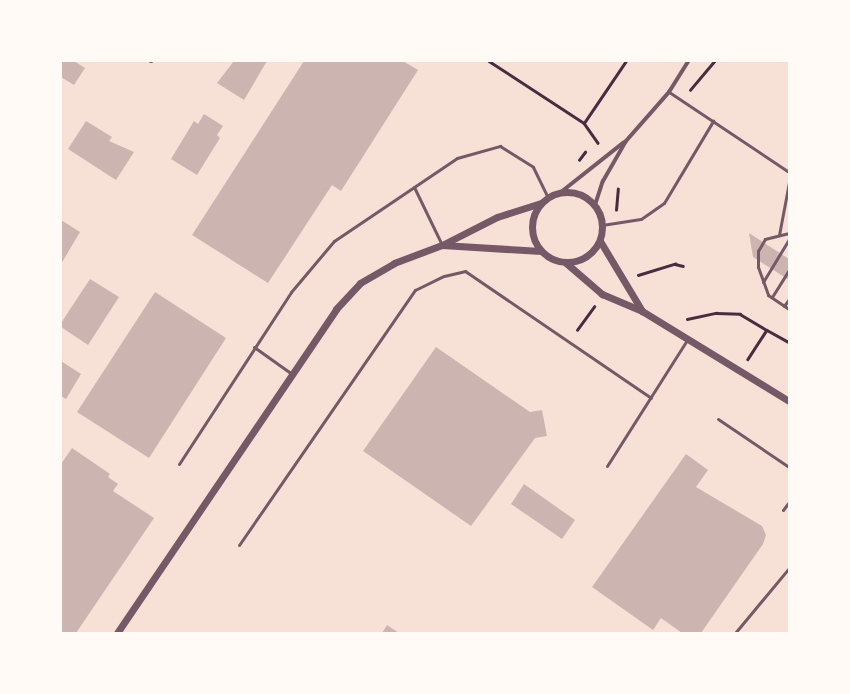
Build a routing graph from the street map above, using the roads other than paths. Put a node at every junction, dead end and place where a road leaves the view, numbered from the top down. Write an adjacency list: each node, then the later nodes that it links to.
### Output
1 (688, 61): 2 (street)
2 (669, 92): 3 (lane); 4 (street)
3 (713, 121): 5 (lane); 12 (lane)
4 (626, 141): 8 (street); 11 (street)
5 (789, 172)
6 (789, 182): 14 (lane)
7 (414, 187): 9 (lane); 17 (lane); 28 (lane)
8 (561, 192): 9 (street); 11 (street)
9 (548, 198): 10 (street)
10 (541, 203): 17 (street); 18 (street)
11 (595, 205): 12 (street)
12 (602, 225): 16 (street)
13 (789, 233): 14 (lane)
14 (779, 235): 21 (lane)
15 (789, 239): 21 (lane)
16 (600, 241): 19 (street); 26 (street)
17 (442, 245): 18 (street); 29 (street)
18 (541, 251): 19 (street)
19 (566, 263): 26 (street)
20 (789, 270): 22 (lane)
21 (763, 282): 22 (lane)
22 (772, 297): 24 (lane)
23 (789, 299): 24 (lane)
24 (784, 306): 25 (lane)
25 (789, 309)
26 (642, 311): 27 (street)
27 (687, 340): 30 (lane); 31 (street)
28 (254, 347): 29 (lane); 33 (lane)
29 (292, 374): 40 (street)
30 (651, 398): 34 (lane); 38 (lane)
31 (789, 401)
32 (718, 419): 35 (lane)
33 (179, 464)
34 (607, 466)
35 (789, 467)
36 (789, 502): 37 (lane)
37 (783, 510)
38 (239, 545)
39 (789, 568): 41 (lane)
40 (117, 633)
41 (735, 633)

